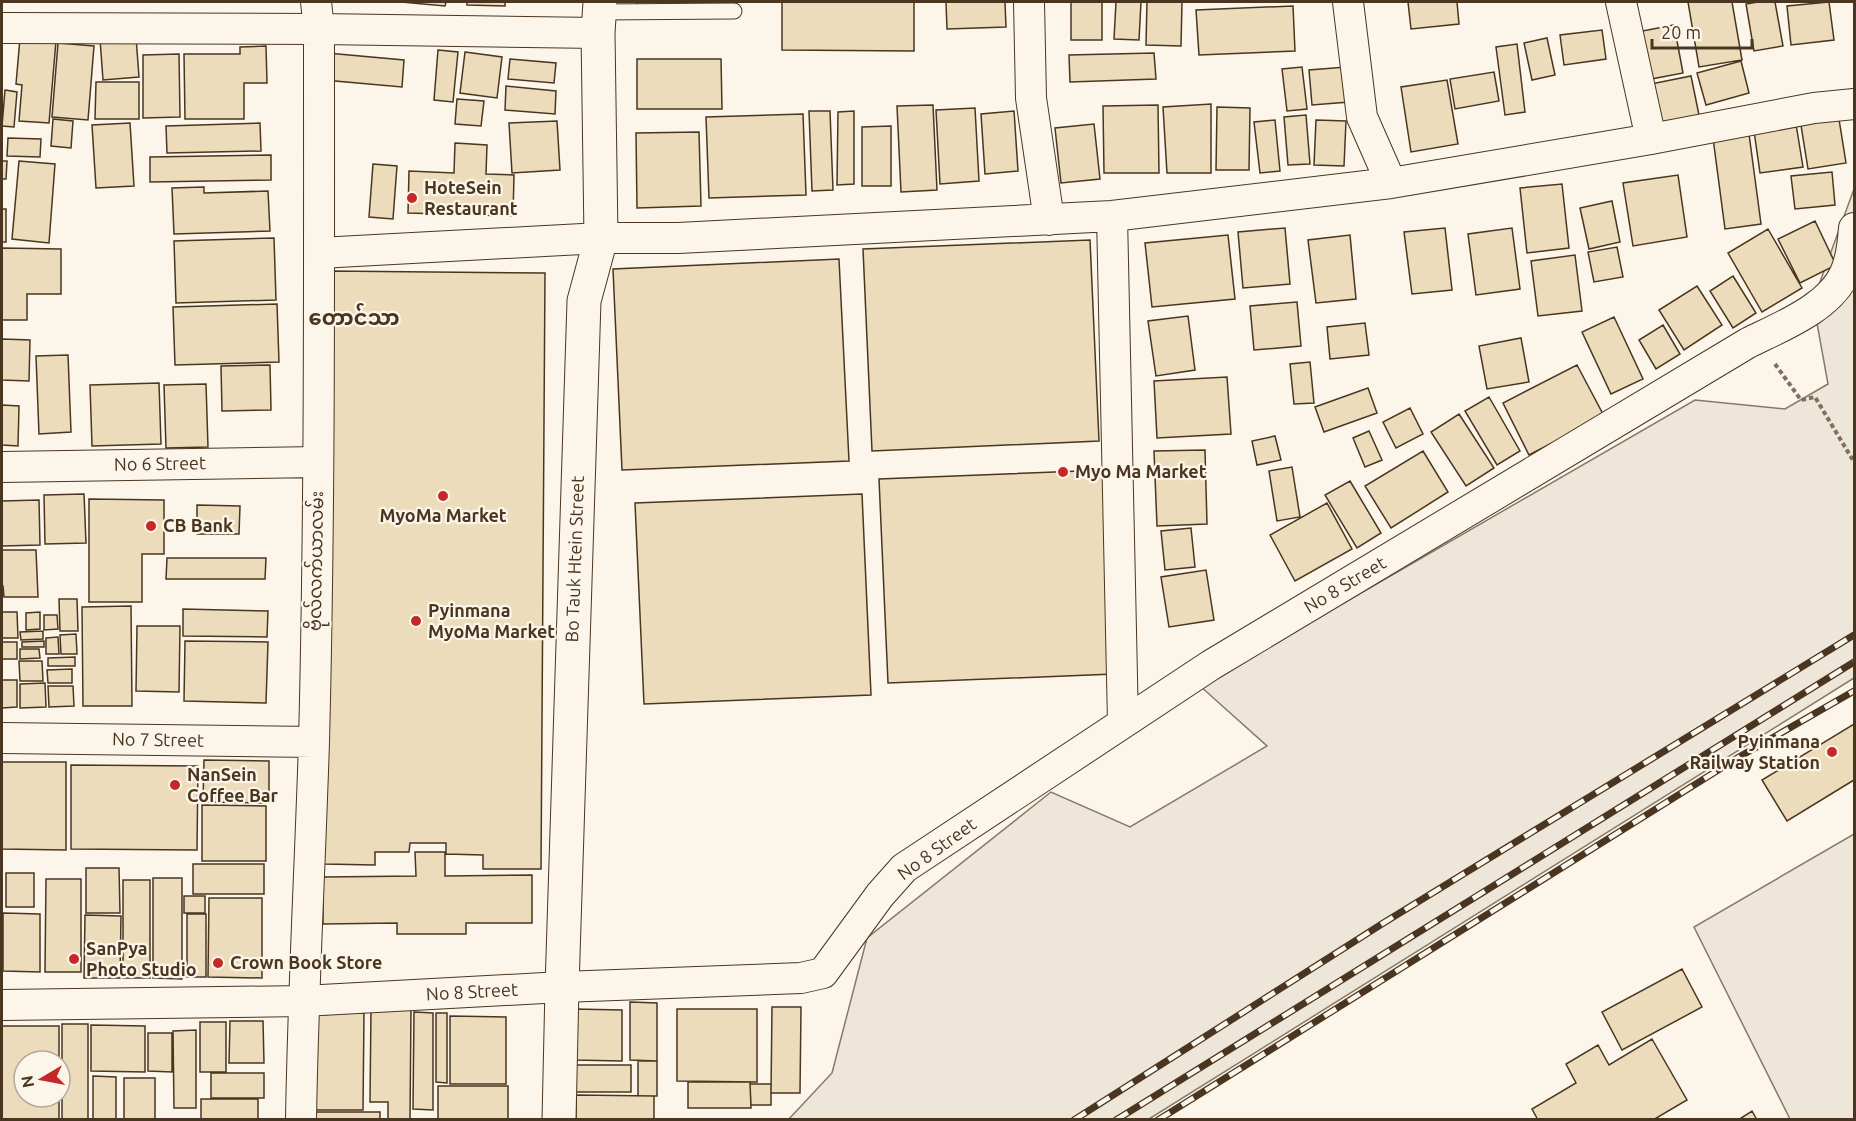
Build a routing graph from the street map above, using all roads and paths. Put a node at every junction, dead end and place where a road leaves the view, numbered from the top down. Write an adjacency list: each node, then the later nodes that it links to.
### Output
1 (1029, 2): 12 (street)
2 (1348, 2): 10 (street)
3 (1621, 2): 9 (street)
4 (734, 11): 6 (lane)
5 (317, 15): 6 (street); 7 (street); 15 (street, ဗိုလ်လက်ယာလမ်း)
6 (599, 15): 14 (street, Bo Tauk Htein Street)
7 (2, 28)
8 (1854, 104): 9 (street)
9 (1651, 139): 10 (street)
10 (1391, 183): 11 (street)
11 (1112, 216): 12 (street); 20 (street)
12 (1049, 220): 14 (street)
13 (1854, 228): 16 (street, No 8 Street)
14 (601, 238): 15 (street); 23 (street, Bo Tauk Htein Street)
15 (319, 253): 17 (street, ဗိုလ်လက်ယာလမ်း)
16 (1748, 343): 18 (path); 20 (street, No 8 Street)
17 (318, 462): 19 (street, No 6 Street); 22 (street, ဗိုလ်လက်ယာလမ်း)
18 (1854, 462)
19 (2, 467)
20 (1123, 723): 23 (street, No 8 Street)
21 (2, 738): 22 (street, No 7 Street)
22 (314, 742): 24 (street, ဗိုလ်လက်ယာလမ်း)
23 (562, 987): 24 (street, No 8 Street); 27 (street, Bo Tauk Htein Street)
24 (303, 1001): 25 (street, No 8 Street); 26 (street, ဗိုလ်လက်ယာလမ်း)
25 (2, 1005)
26 (301, 1119)
27 (559, 1119)

